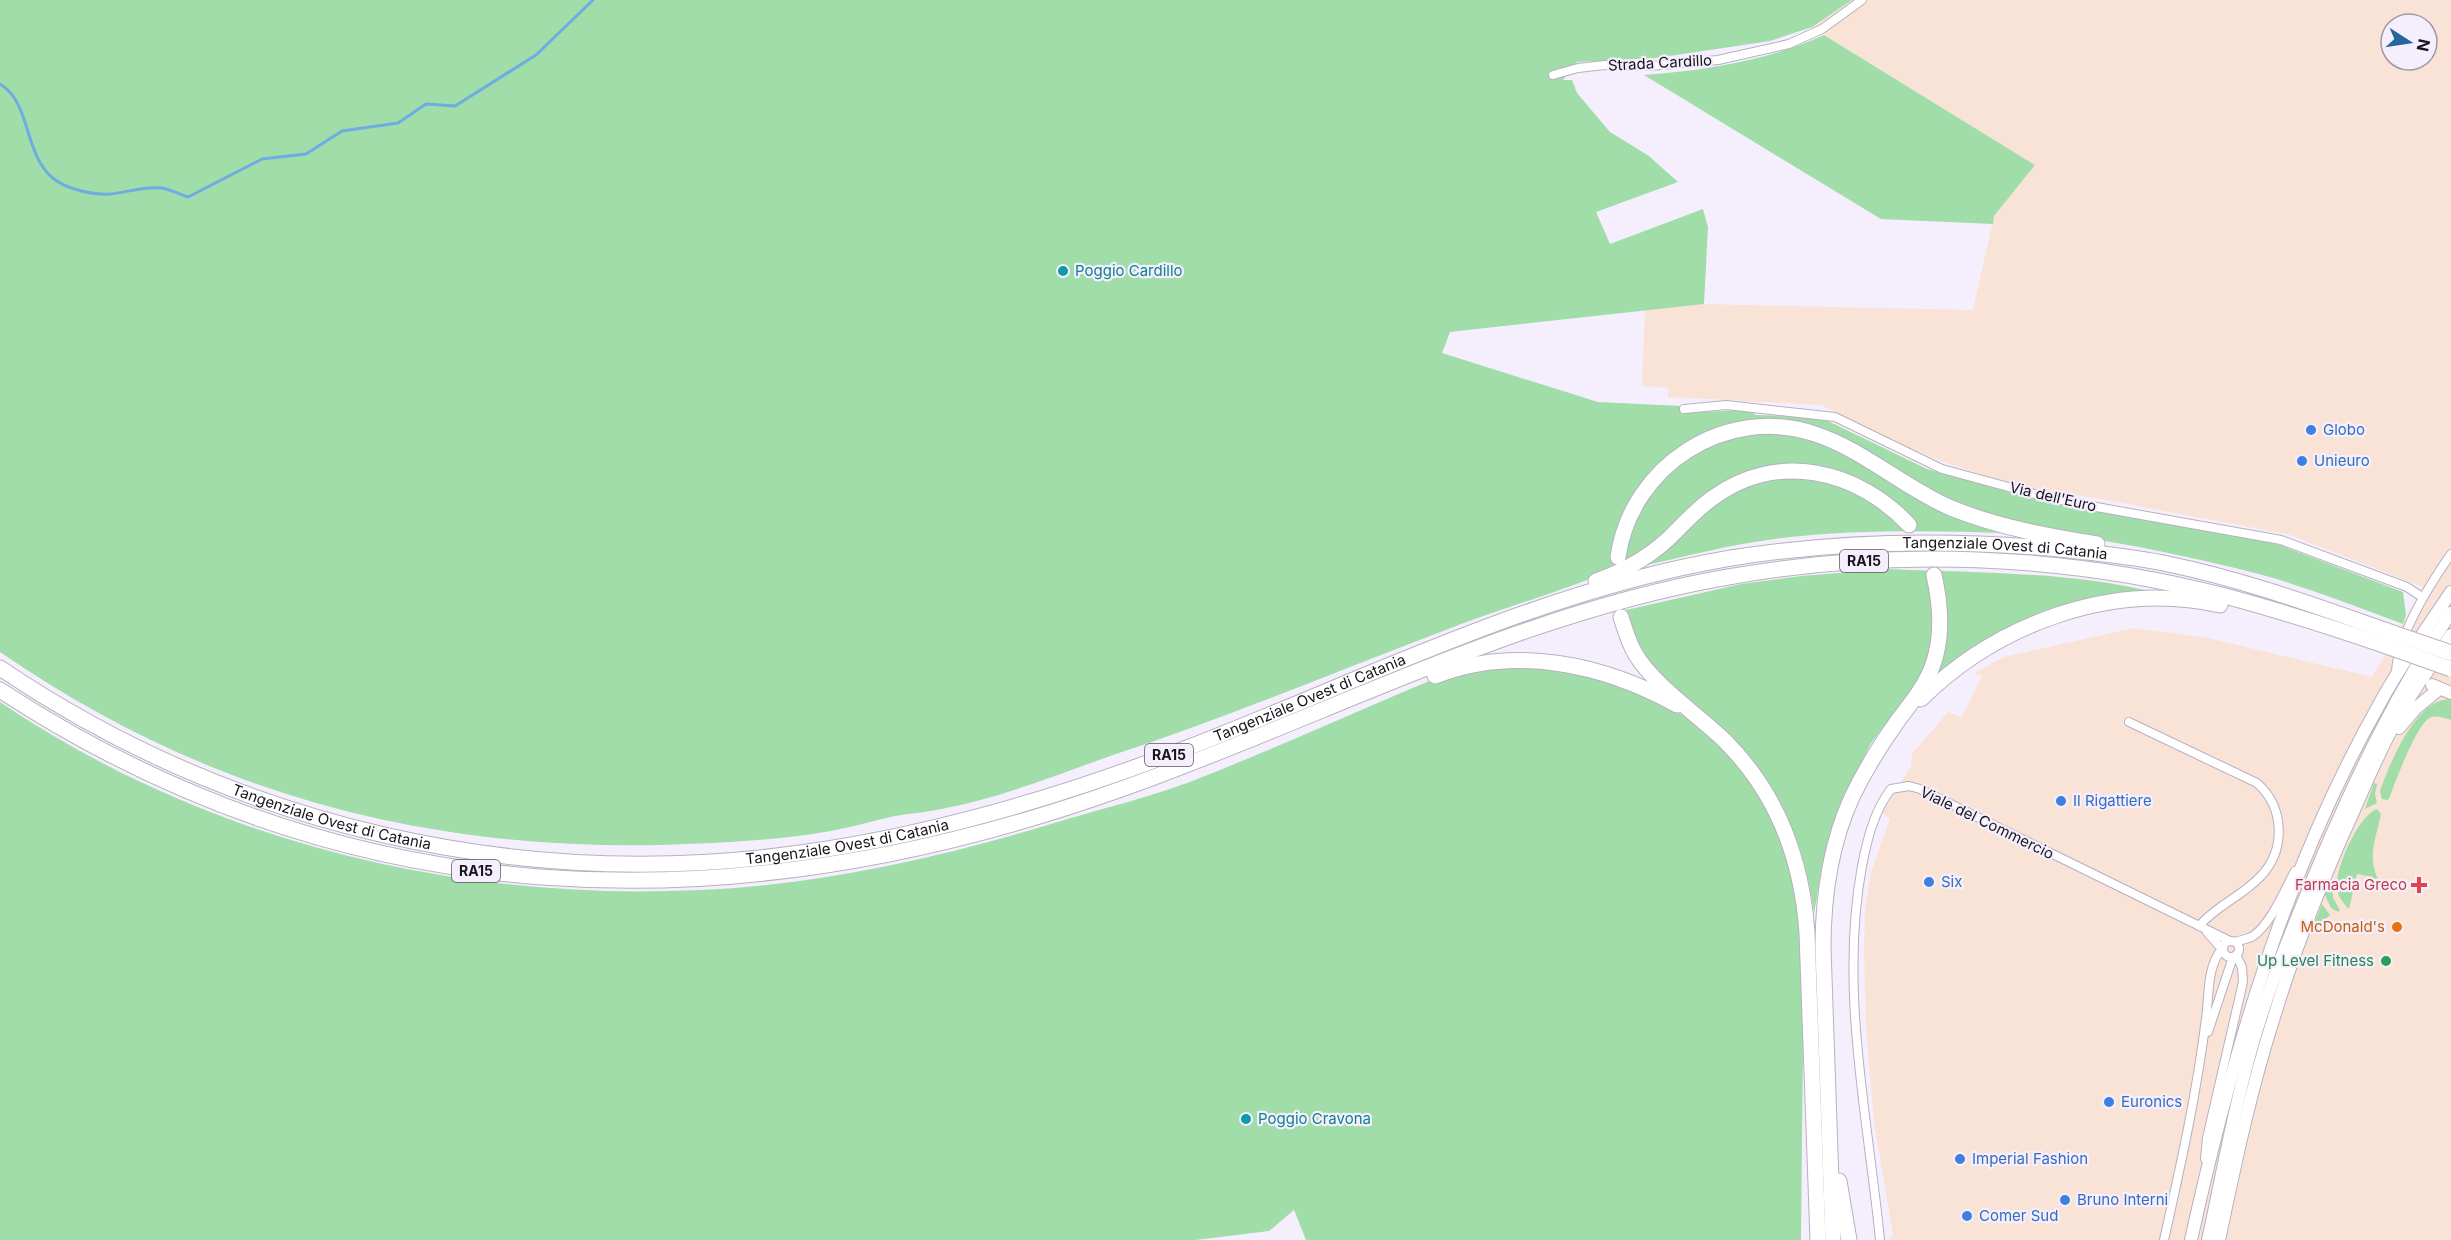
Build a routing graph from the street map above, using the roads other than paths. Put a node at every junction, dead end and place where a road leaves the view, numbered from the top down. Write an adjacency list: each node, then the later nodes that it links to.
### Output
1 (1862, 0): 2 (street, Strada Cardillo)
2 (1552, 75)
3 (1684, 409): 10 (street, Via dell'Euro)
4 (1908, 525): 20 (highway)
5 (2451, 554): 10 (street)
6 (1618, 556): 7 (highway)
7 (2163, 562): 14 (highway, Tangenziale Ovest di Catania / RA15); 20 (highway, Tangenziale Ovest di Catania / RA15)
8 (1934, 575): 26 (highway)
9 (2451, 592): 19 (main road)
10 (2422, 597): 19 (street)
11 (2451, 613): 44 (main road)
12 (1621, 617): 24 (highway)
13 (2451, 635): 18 (main road)
14 (2394, 641): 15 (highway, RA15, bridge); 16 (highway, RA15, bridge); 23 (highway, Tangenziale Ovest di Catania / RA15); 26 (highway)
15 (2451, 653)
16 (2451, 666): 18 (main road)
17 (0, 668): 20 (highway, Tangenziale Ovest di Catania / RA15)
18 (2430, 668): 21 (main road); 27 (main road)
19 (2396, 674): 28 (main road)
20 (1355, 681)
21 (2445, 688): 27 (main road)
22 (0, 690): 23 (highway, Tangenziale Ovest di Catania / RA15)
23 (1346, 701): 24 (highway)
24 (1701, 719): 35 (highway)
25 (2129, 722): 29 (street)
26 (1895, 724): 33 (highway)
27 (2357, 803): 45 (main road)
28 (2324, 817): 30 (street); 36 (main road)
29 (2201, 927): 30 (street); 31 (street); 41 (street, Viale del Commercio)
30 (2231, 941): 31 (street); 32 (street)
31 (2222, 949): 32 (street); 34 (street)
32 (2234, 956): 34 (street); 36 (street)
33 (1826, 1025): 39 (highway); 40 (highway)
34 (2202, 1050): 42 (street)
35 (1812, 1051): 37 (highway); 38 (highway)
36 (2202, 1189): 43 (main road)
37 (1808, 1240)
38 (1818, 1240)
39 (1833, 1240)
40 (1849, 1240)
41 (1880, 1240)
42 (2164, 1240)
43 (2191, 1240)
44 (2208, 1240)
45 (2219, 1240)

